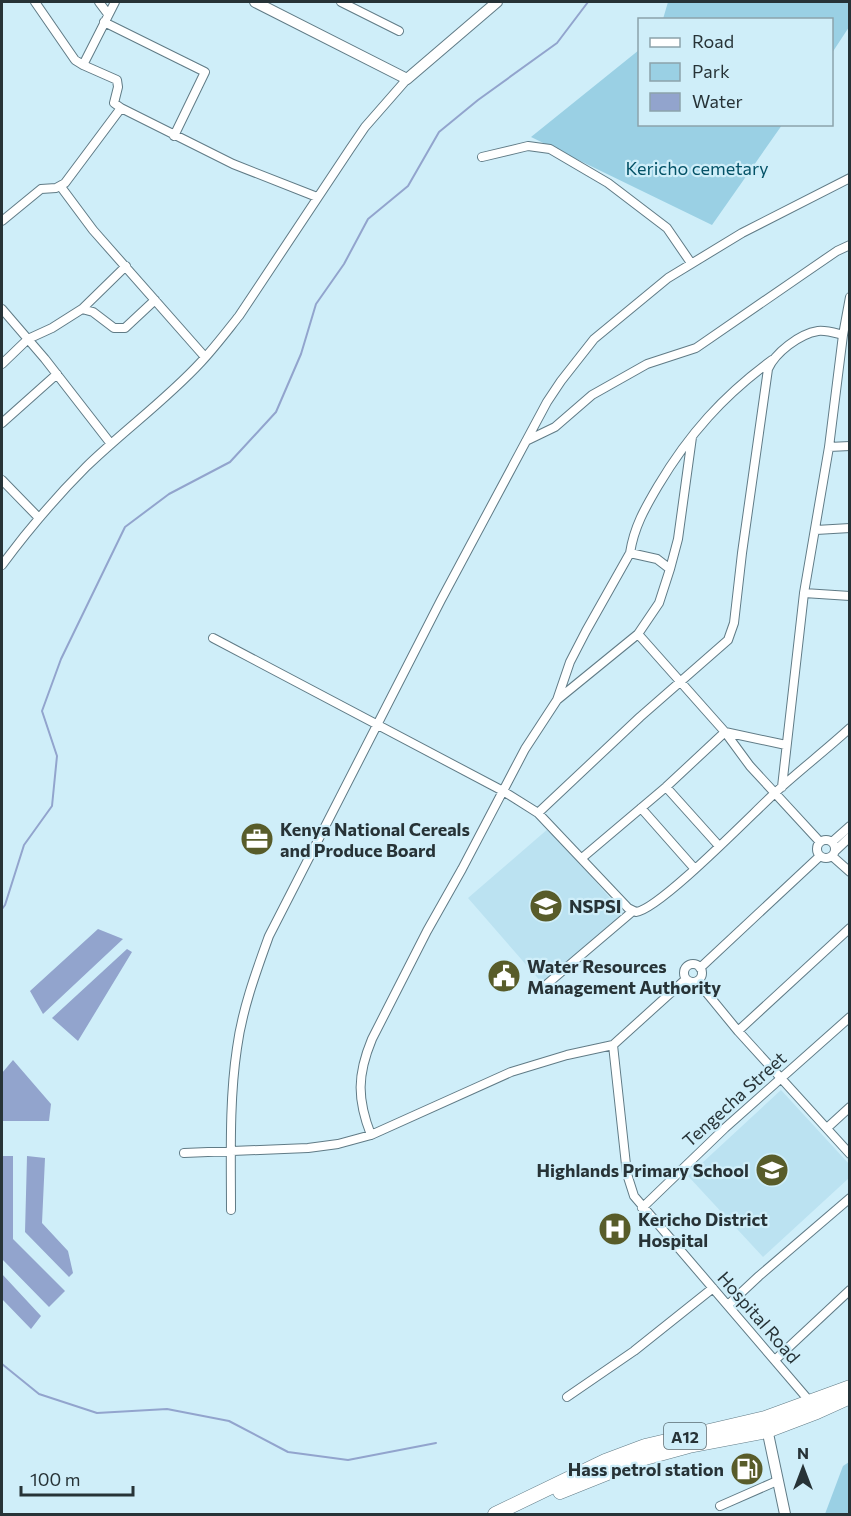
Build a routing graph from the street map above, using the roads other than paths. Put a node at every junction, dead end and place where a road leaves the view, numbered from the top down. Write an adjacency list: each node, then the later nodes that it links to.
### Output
1 (35, 2): 10 (street)
2 (99, 2): 8 (street)
3 (115, 2): 8 (street)
4 (255, 2): 7 (street)
5 (341, 2): 9 (street)
6 (497, 2): 11 (street)
7 (271, 5): 11 (street)
8 (106, 18): 10 (street); 13 (street)
9 (399, 31)
10 (83, 65): 12 (street)
11 (407, 80): 17 (street)
12 (121, 108): 13 (street); 16 (street)
13 (174, 136): 17 (street)
14 (482, 157): 20 (street)
15 (849, 178): 20 (street)
16 (61, 187): 18 (street); 21 (street)
17 (317, 197): 29 (street)
18 (2, 221)
19 (849, 245): 35 (street)
20 (690, 263): 35 (street)
21 (126, 266): 23 (street); 26 (street)
22 (849, 297): 24 (street)
23 (155, 300): 26 (street); 29 (street)
24 (848, 308): 27 (street)
25 (2, 309): 28 (street)
26 (82, 309): 28 (street)
27 (843, 335): 30 (street); 38 (street)
28 (28, 339): 31 (street); 32 (street)
29 (205, 357): 36 (street)
30 (772, 360): 34 (street); 51 (street)
31 (2, 364)
32 (57, 374): 33 (street); 36 (street)
33 (2, 423)
34 (693, 435): 44 (street); 46 (street)
35 (526, 441): 53 (street)
36 (111, 444): 40 (street)
37 (849, 446): 38 (street)
38 (829, 447): 42 (street)
39 (2, 480): 40 (street)
40 (38, 517): 43 (street)
41 (849, 528): 42 (street)
42 (816, 530): 47 (street)
43 (5, 552): 45 (street)
44 (630, 553): 46 (street); 52 (street)
45 (2, 564)
46 (670, 569): 49 (street)
47 (804, 593): 48 (street); 56 (street)
48 (849, 596)
49 (638, 634): 51 (street); 52 (street)
50 (213, 638): 53 (street)
51 (681, 682): 55 (street); 62 (street)
52 (557, 700): 59 (street)
53 (379, 724): 59 (street); 86 (street)
54 (849, 728): 58 (street)
55 (725, 732): 56 (street); 57 (street); 60 (street)
56 (786, 745): 58 (street)
57 (666, 787): 61 (street); 66 (street)
58 (782, 787): 60 (street)
59 (503, 791): 62 (street); 84 (street)
60 (775, 793): 65 (street); 66 (street)
61 (641, 808): 69 (street); 70 (street)
62 (538, 813): 69 (street)
63 (849, 826): 67 (street)
64 (849, 837): 67 (street)
65 (820, 842): 67 (street); 68 (street)
66 (719, 846): 70 (street)
67 (833, 850): 68 (street); 71 (street)
68 (820, 856): 74 (street)
69 (582, 858): 72 (street)
70 (694, 868): 72 (street)
71 (849, 872)
72 (633, 911): 77 (street)
73 (849, 928): 79 (street)
74 (700, 968): 75 (street); 76 (street)
75 (686, 979): 76 (street); 80 (street)
76 (697, 981): 79 (street)
77 (540, 990)
78 (849, 1017): 81 (street, Tengecha Street)
79 (738, 1031): 81 (street)
80 (613, 1044): 84 (street); 89 (street, Hospital Road)
81 (781, 1079): 83 (street); 89 (street, Tengecha Street)
82 (849, 1107): 83 (street)
83 (827, 1128): 87 (street)
84 (371, 1135): 86 (street)
85 (184, 1153): 86 (street)
86 (231, 1153): 90 (street)
87 (849, 1154)
88 (849, 1198): 93 (street)
89 (642, 1208): 91 (street, Hospital Road)
90 (231, 1210)
91 (713, 1288): 93 (street, Hospital Road); 96 (street)
92 (849, 1290): 94 (street)
93 (728, 1305): 94 (street, Hospital Road)
94 (775, 1360): 98 (street, Hospital Road)
95 (849, 1387): 98 (highway, A12)
96 (567, 1397)
97 (849, 1397): 98 (highway, A12)
98 (814, 1407): 99 (highway, A12)
99 (766, 1424): 100 (street); 102 (highway, A12)
100 (777, 1481): 101 (street); 103 (street)
101 (720, 1506)
102 (495, 1515)
103 (785, 1515)

